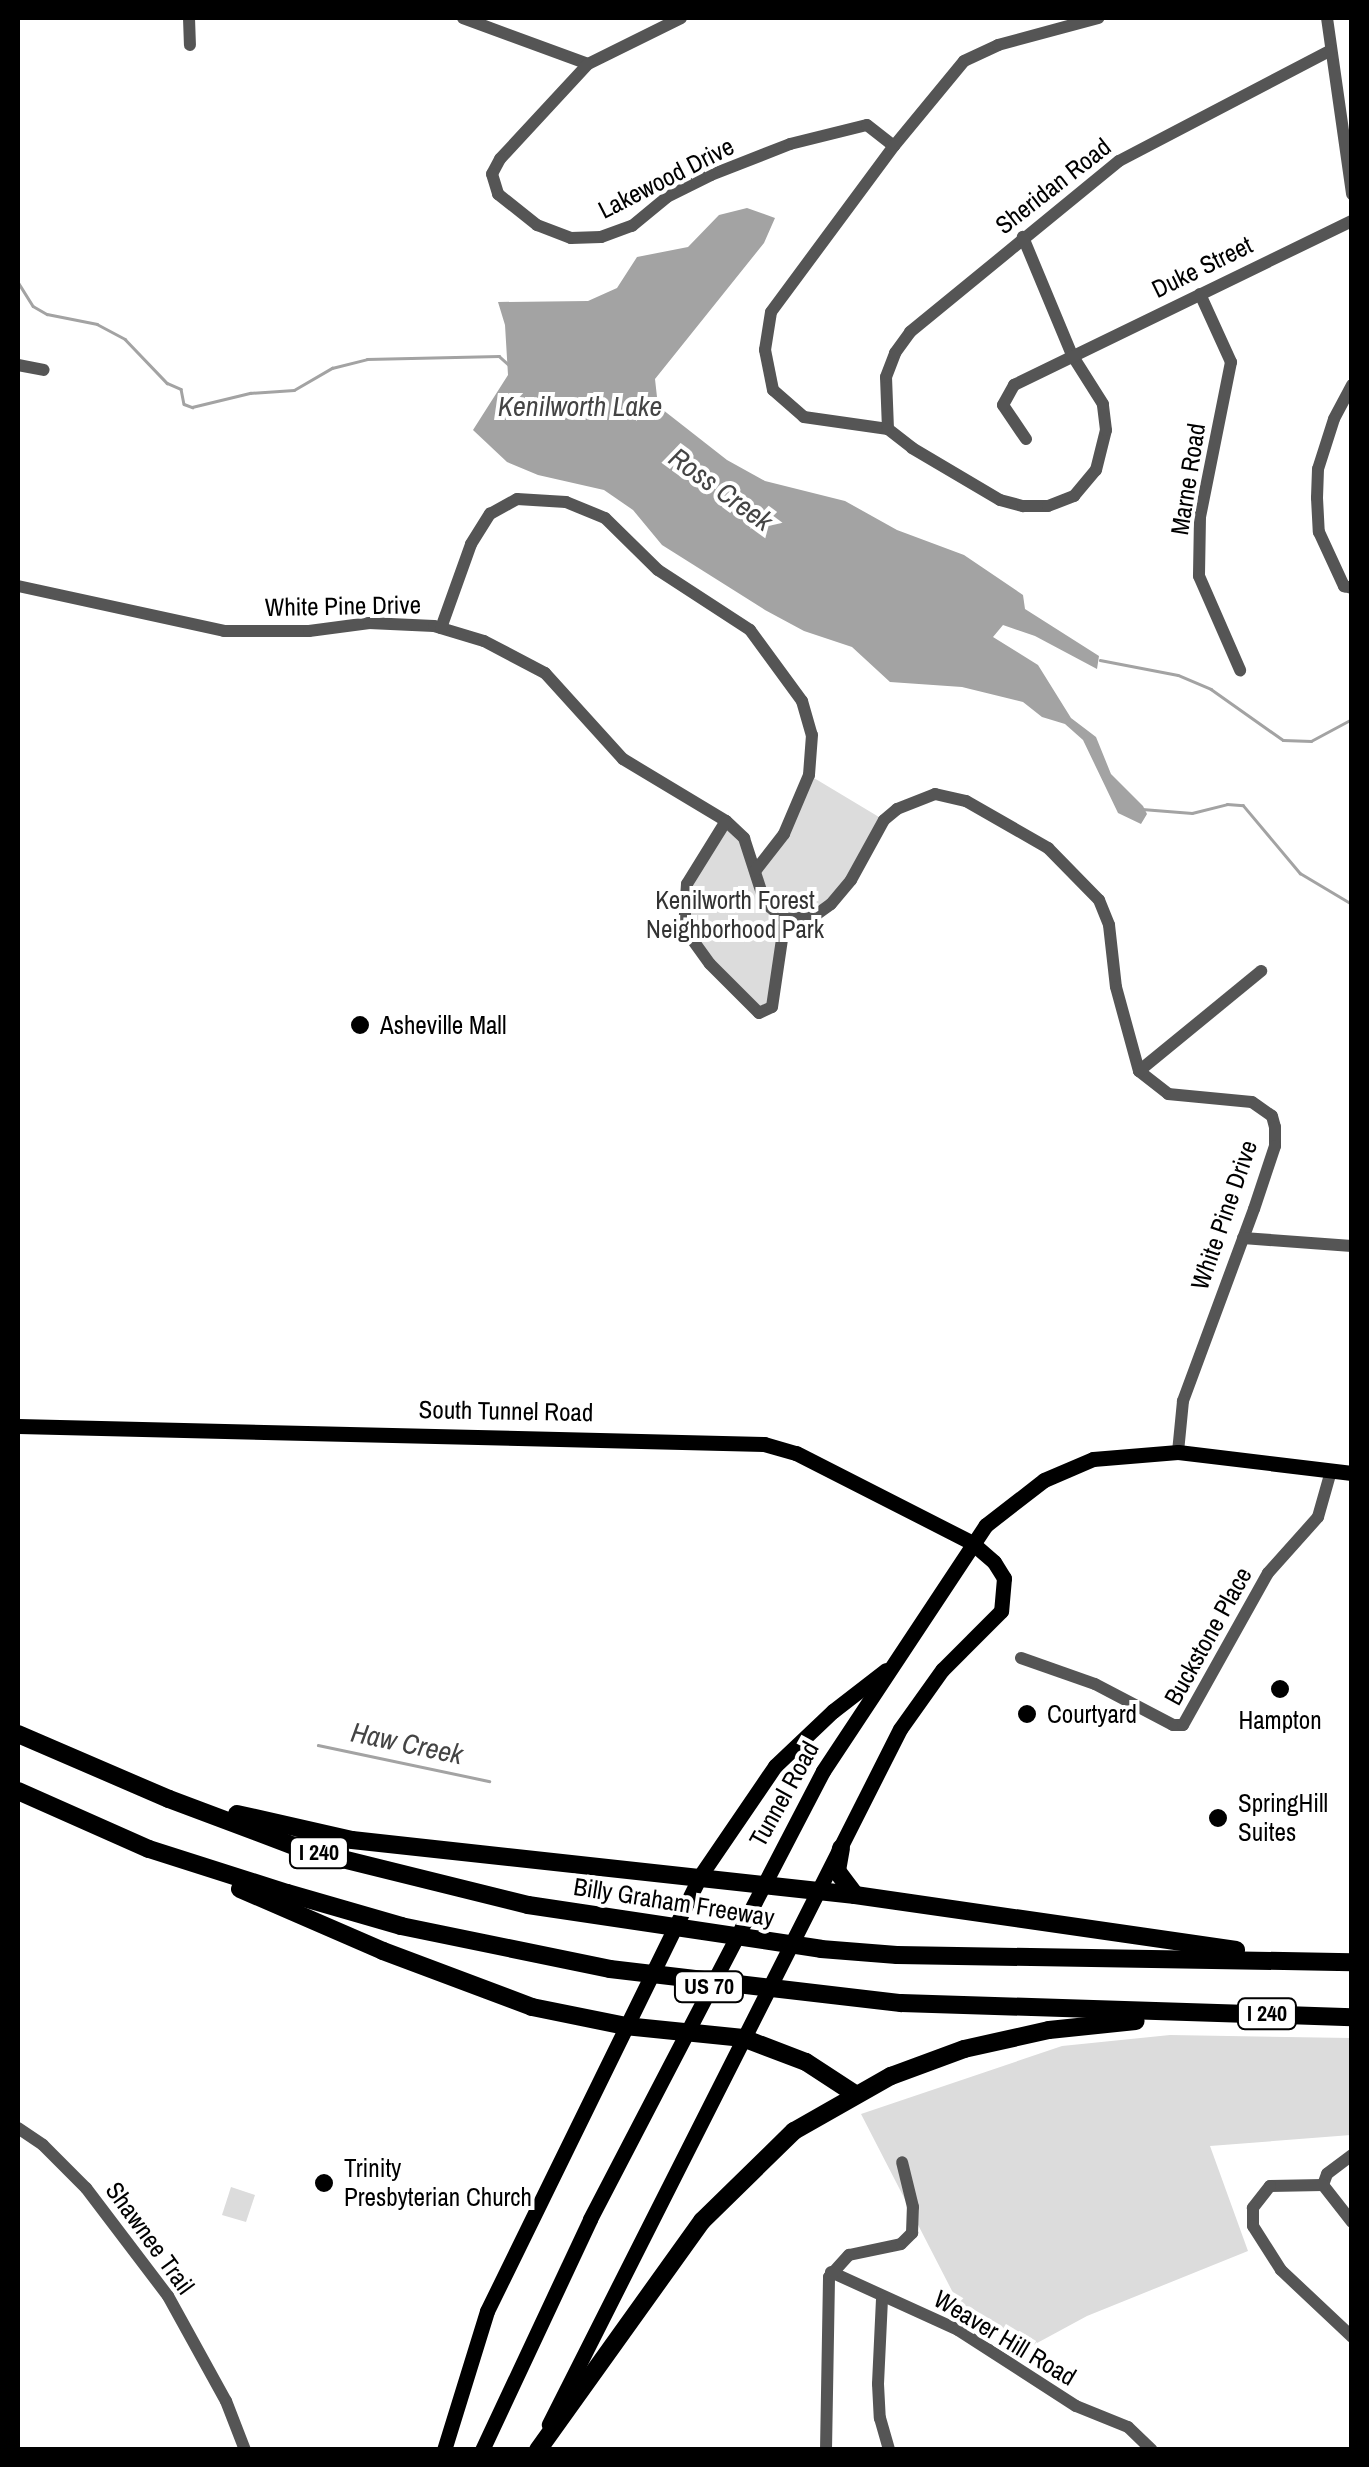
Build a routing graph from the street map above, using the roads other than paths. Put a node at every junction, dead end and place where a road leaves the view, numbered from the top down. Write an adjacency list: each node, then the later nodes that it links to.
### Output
1 (189, 18): 6 (street)
2 (462, 18): 8 (street)
3 (681, 18): 8 (street, Lakewood Drive)
4 (1098, 18): 9 (street)
5 (1327, 18): 7 (street)
6 (190, 44)
7 (1331, 50): 10 (street); 12 (street, Sheridan Road)
8 (588, 64): 9 (street, Lakewood Drive)
9 (894, 146): 18 (street)
10 (1352, 194)
11 (1352, 220): 13 (street, Duke Street)
12 (1023, 238): 14 (street); 18 (street, Sheridan Road)
13 (1200, 294): 14 (street, Duke Street); 23 (street, Marne Road)
14 (1072, 355): 18 (street); 19 (street, Duke Street)
15 (18, 365): 16 (street)
16 (44, 370)
17 (1352, 384): 21 (street)
18 (888, 429)
19 (1026, 439)
20 (18, 586): 22 (street, White Pine Drive)
21 (1352, 588)
22 (442, 628): 24 (street, White Pine Drive); 25 (street)
23 (1240, 670)
24 (726, 821): 25 (street, White Pine Drive); 26 (street)
25 (756, 870): 26 (street, White Pine Drive)
26 (785, 919): 28 (street)
27 (1261, 971): 28 (street)
28 (1139, 1071): 29 (street, White Pine Drive)
29 (1242, 1238): 30 (street); 32 (street, White Pine Drive)
30 (1352, 1246)
31 (18, 1426): 35 (main road, South Tunnel Road)
32 (1178, 1452): 33 (main road, Tunnel Road / US 70); 35 (main road, Tunnel Road / US 70)
33 (1331, 1470): 34 (main road, Tunnel Road / US 70); 36 (street, Buckstone Place)
34 (1352, 1474)
35 (971, 1542): 37 (main road, Tunnel Road / US 70); 42 (main road)
36 (1020, 1658)
37 (893, 1665): 43 (main road); 63 (main road, Tunnel Road / US 70)
38 (18, 1734): 40 (highway, Billy Graham Freeway / I 240)
39 (18, 1791): 41 (highway, I 240)
40 (169, 1798): 43 (highway); 46 (highway, Billy Graham Freeway / I 240)
41 (148, 1848): 48 (highway, I 240); 50 (highway)
42 (841, 1848): 44 (main road); 45 (highway)
43 (709, 1877): 44 (highway); 50 (main road)
44 (816, 1892): 45 (highway); 51 (main road)
45 (855, 1895): 46 (highway)
46 (1264, 1960): 47 (highway, Billy Graham Freeway / I 240)
47 (1352, 1962)
48 (1183, 2010): 49 (highway, I 240); 52 (highway)
49 (1352, 2017)
50 (625, 2026): 51 (highway); 62 (main road)
51 (742, 2038): 52 (highway); 64 (main road)
52 (855, 2094): 64 (highway)
53 (18, 2128): 61 (street, Shawnee Trail)
54 (1352, 2155): 56 (street)
55 (902, 2162): 58 (street)
56 (1323, 2185): 57 (street); 60 (street)
57 (1352, 2222)
58 (831, 2272): 59 (street, Weaver Hill Road); 65 (street)
59 (882, 2299): 66 (street); 67 (street, Weaver Hill Road)
60 (1352, 2336)
61 (245, 2450)
62 (444, 2450)
63 (482, 2450)
64 (537, 2450)
65 (826, 2450)
66 (890, 2450)
67 (1152, 2450)

